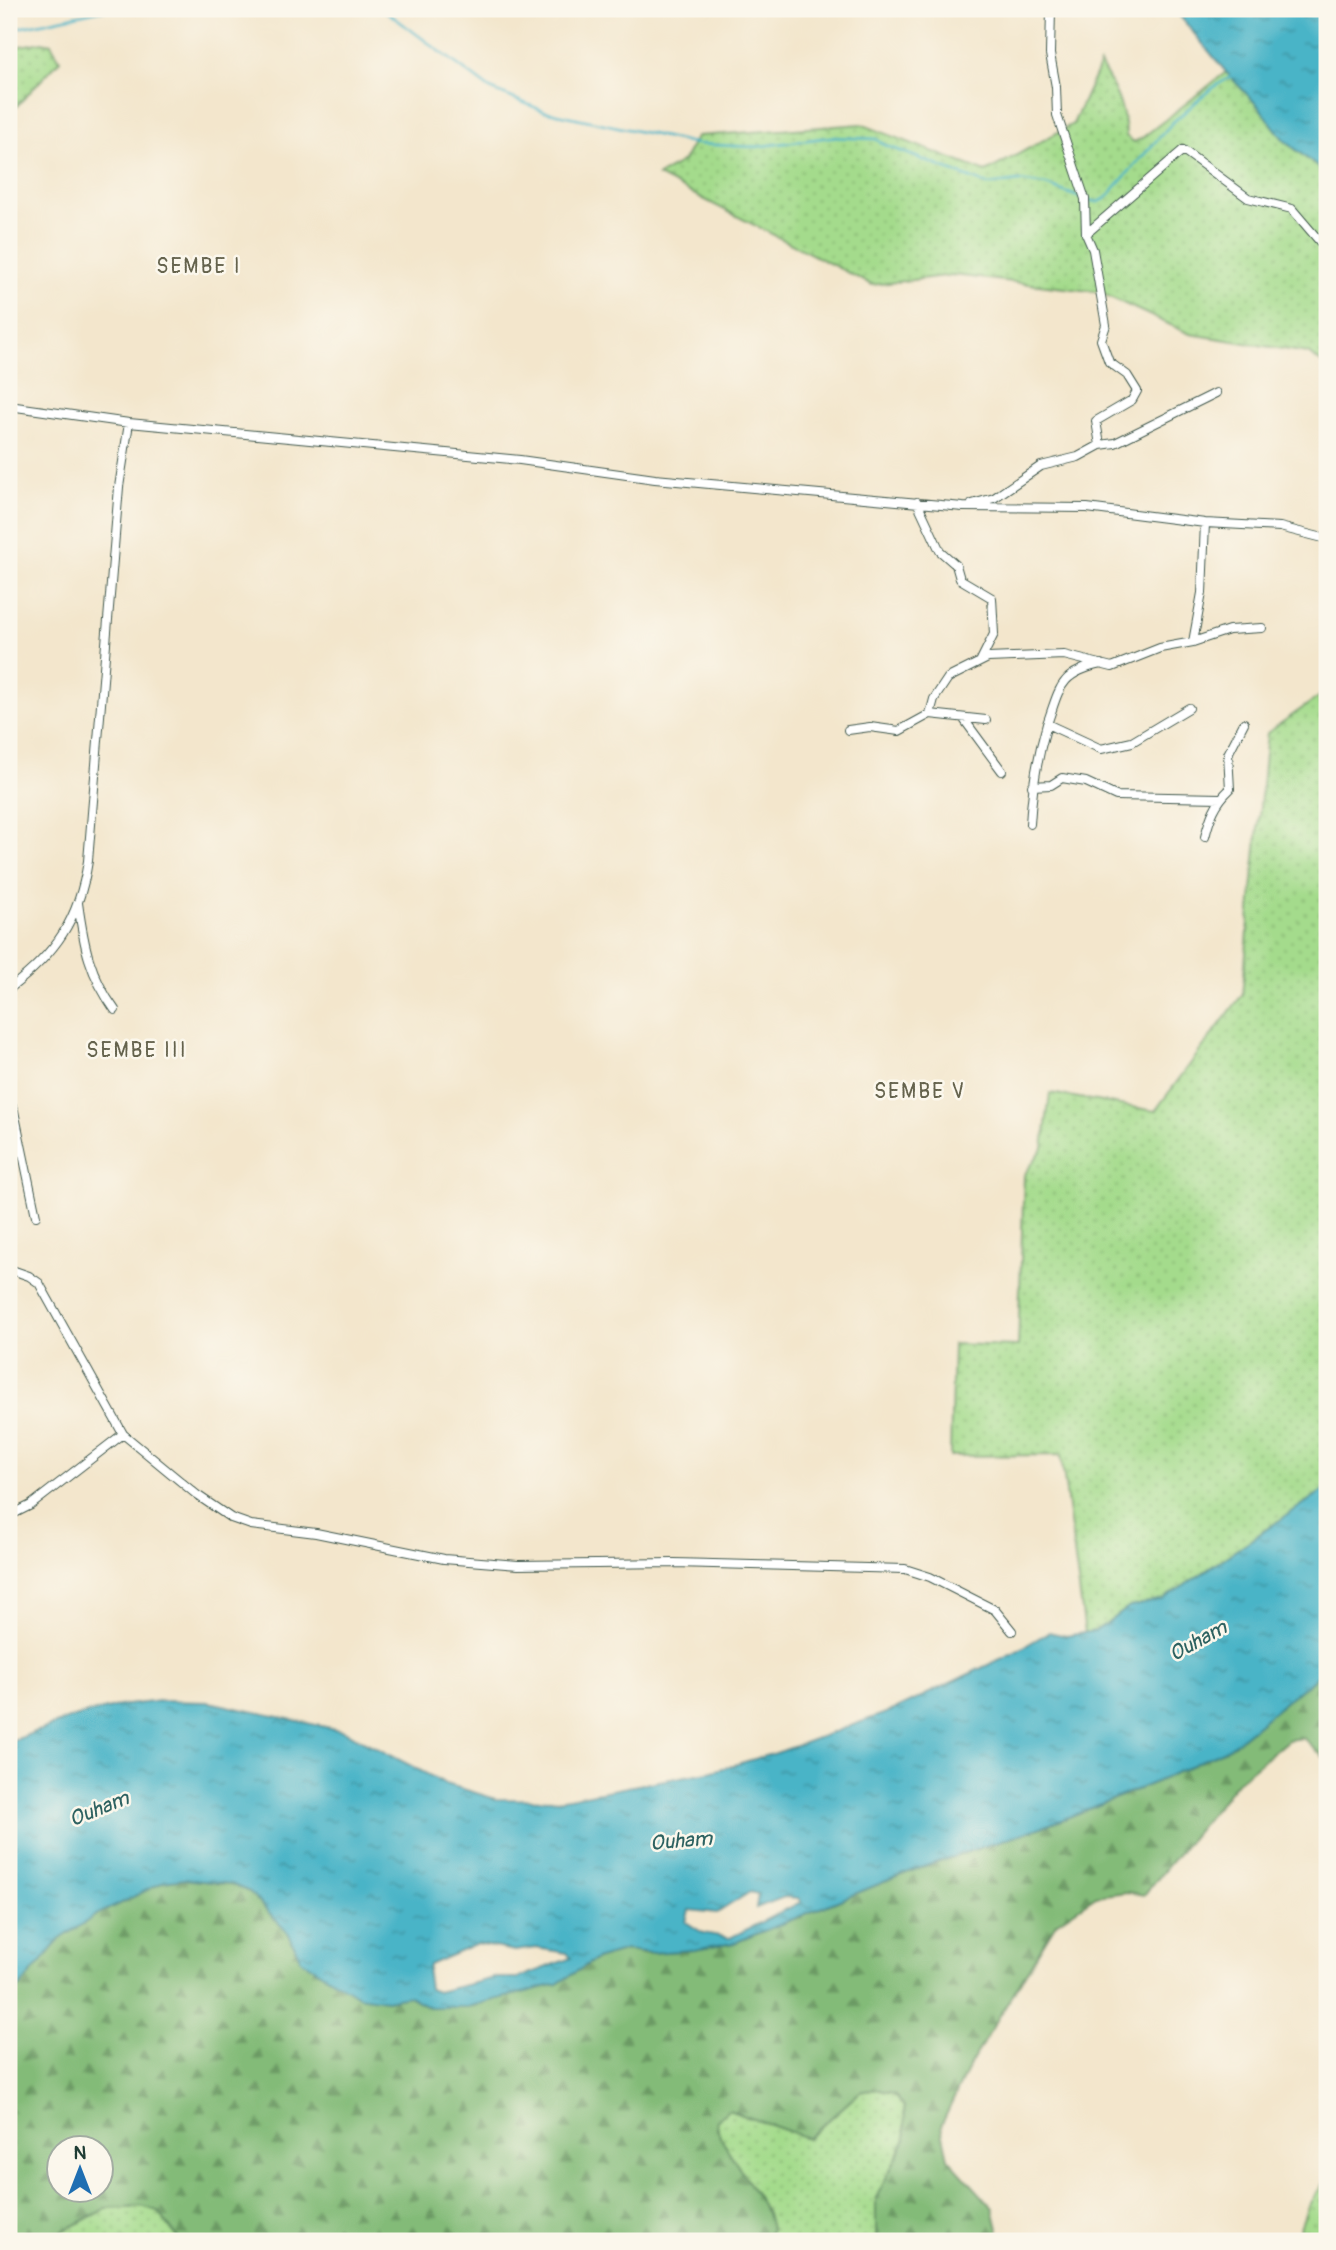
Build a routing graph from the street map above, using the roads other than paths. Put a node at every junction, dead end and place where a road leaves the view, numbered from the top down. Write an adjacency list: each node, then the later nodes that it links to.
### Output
1 (1051, 9): 2 (street)
2 (1086, 234): 3 (street); 7 (street)
3 (1327, 250)
4 (1216, 393): 7 (street)
5 (9, 406): 6 (street)
6 (129, 423): 8 (street); 28 (street)
7 (1100, 445): 9 (street)
8 (917, 502): 9 (street); 14 (street)
9 (963, 507): 10 (street)
10 (1205, 523): 11 (street); 13 (street)
11 (1327, 538)
12 (1262, 628): 13 (street)
13 (1193, 642): 15 (street)
14 (980, 663): 15 (street); 17 (street)
15 (1104, 664): 21 (street)
16 (1189, 708): 21 (street)
17 (930, 714): 18 (street); 22 (street)
18 (963, 718): 19 (street); 23 (street)
19 (986, 720)
20 (1244, 723): 25 (street)
21 (1047, 724): 24 (street)
22 (848, 730)
23 (1002, 771)
24 (1032, 786): 25 (street); 26 (street)
25 (1221, 798): 27 (street)
26 (1030, 824)
27 (1205, 837)
28 (78, 903): 29 (street); 30 (street)
29 (9, 989)
30 (115, 1010)
31 (9, 1100): 32 (street)
32 (36, 1216)
33 (9, 1269): 34 (street)
34 (123, 1434): 35 (street); 36 (street)
35 (9, 1516)
36 (1012, 1631)

